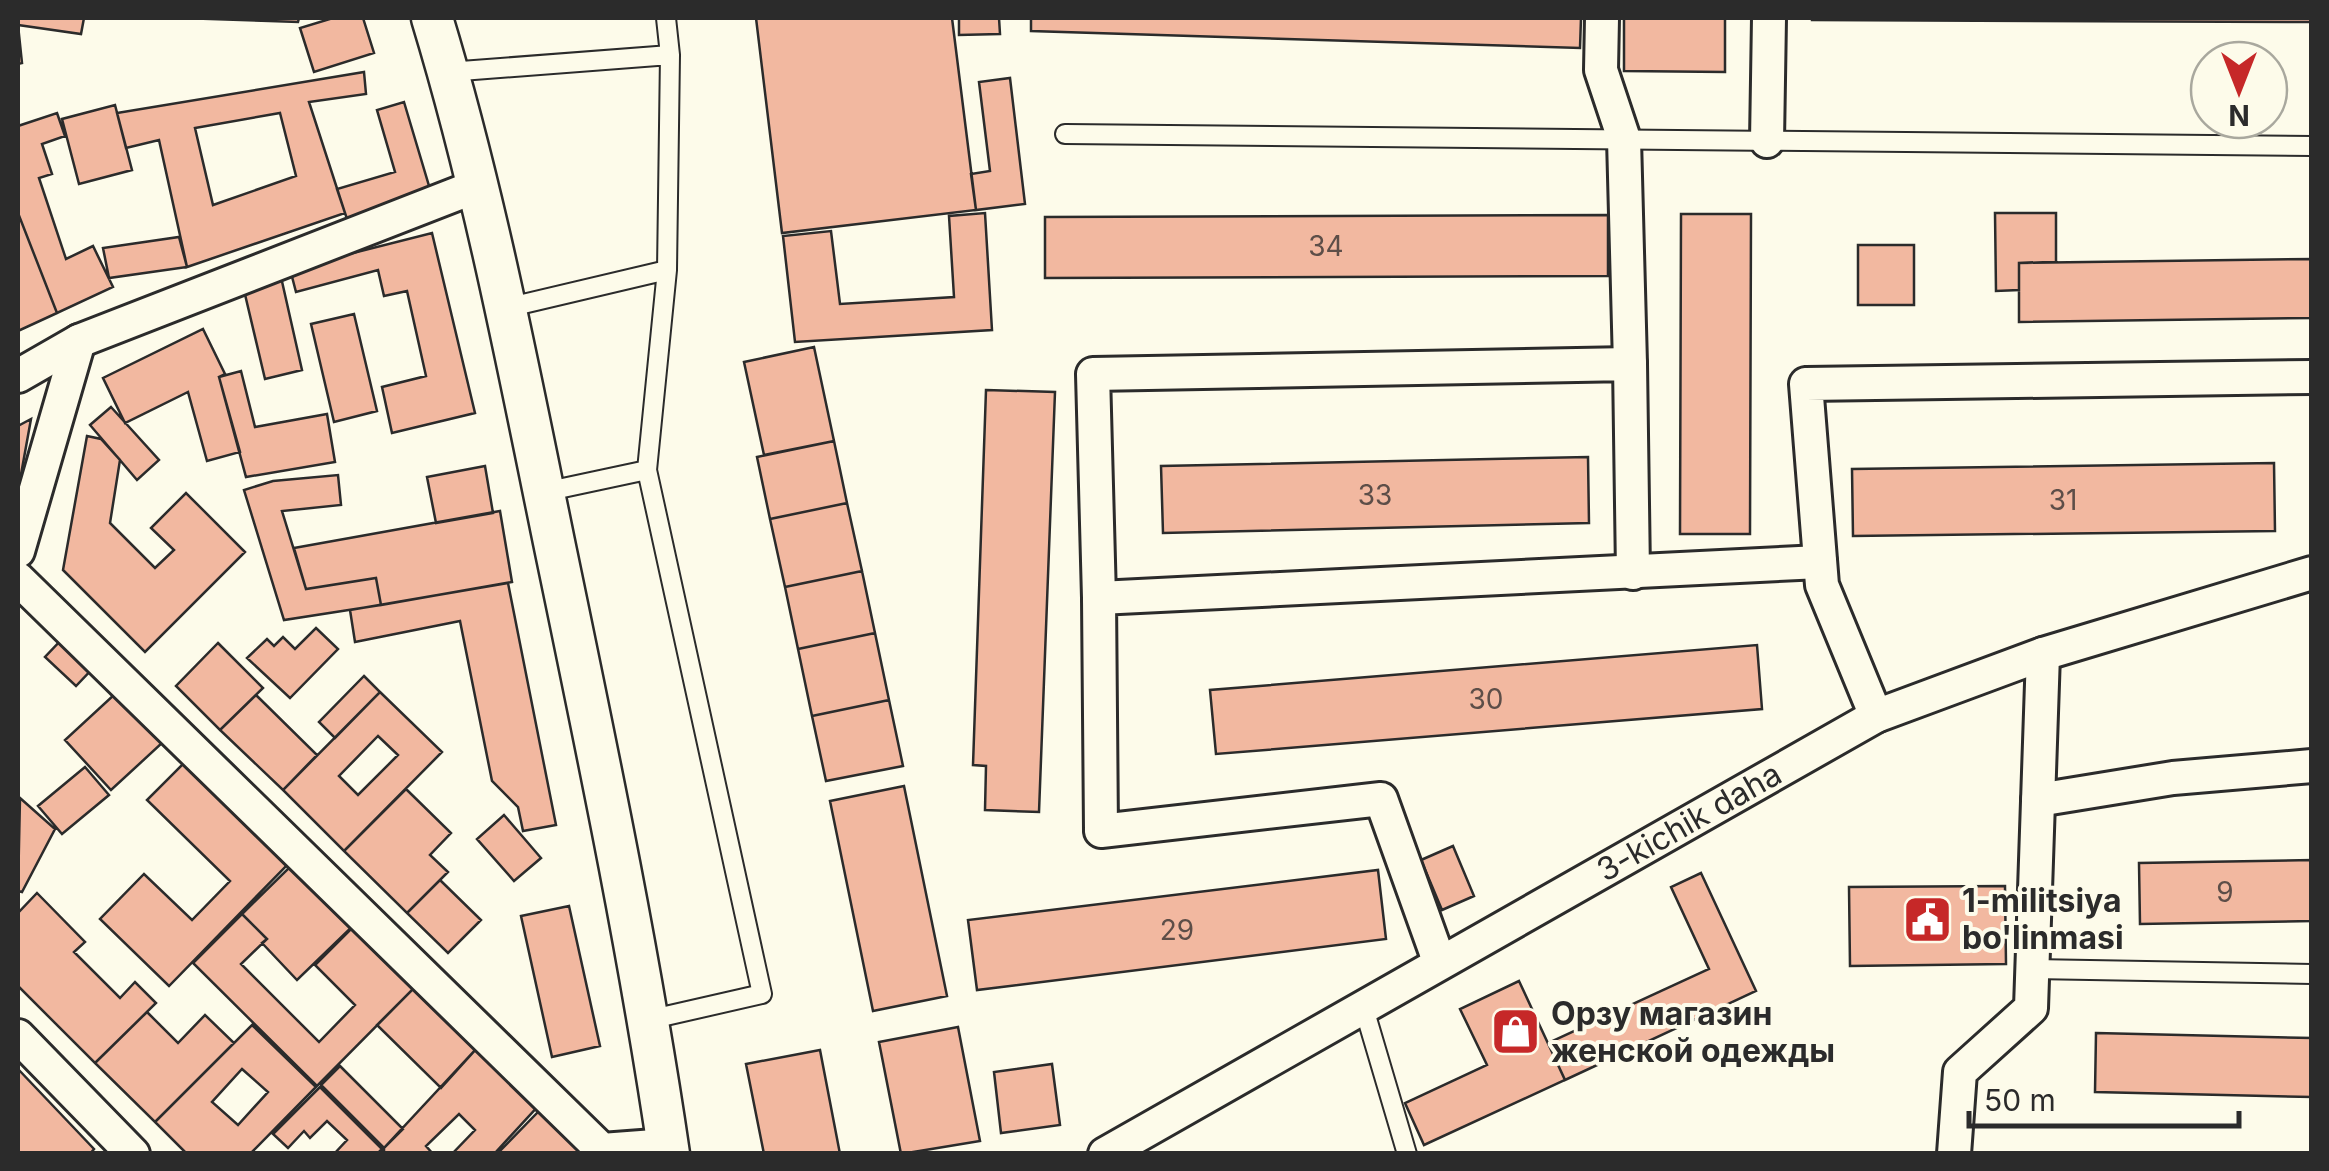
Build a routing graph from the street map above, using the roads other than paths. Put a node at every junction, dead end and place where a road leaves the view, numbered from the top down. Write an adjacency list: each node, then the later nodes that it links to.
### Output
1 (432, 18): 6 (street)
2 (666, 18): 5 (lane)
3 (1602, 18): 8 (street)
4 (1769, 18): 9 (street)
5 (670, 55): 6 (lane); 12 (lane)
6 (448, 72): 11 (street)
7 (1065, 134): 8 (lane)
8 (1624, 139): 9 (lane); 15 (street)
9 (1767, 141): 10 (lane)
10 (2312, 146)
11 (477, 186): 13 (street); 14 (street)
12 (667, 270): 13 (lane); 18 (lane)
13 (505, 308): 19 (street)
14 (79, 341): 16 (street); 20 (street)
15 (1630, 364): 23 (street); 25 (street)
16 (18, 376)
17 (2312, 377): 21 (street)
18 (647, 470): 19 (lane); 34 (lane)
19 (544, 492): 34 (street)
20 (18, 551)
21 (1820, 562): 23 (street); 27 (street)
22 (2312, 573): 26 (street, 3-kichik daha)
23 (1633, 574): 25 (street)
24 (18, 579): 36 (street)
25 (1099, 598): 30 (street)
26 (2043, 654): 27 (street, 3-kichik daha); 29 (street)
27 (1876, 716): 30 (street, 3-kichik daha)
28 (2312, 766): 29 (street)
29 (2038, 800): 31 (street)
30 (1440, 962): 33 (street, 3-kichik daha)
31 (2033, 969): 32 (lane); 40 (street)
32 (2312, 974)
33 (1364, 1005): 38 (street, 3-kichik daha); 39 (lane)
34 (646, 1020): 36 (street)
35 (18, 1036): 37 (street)
36 (669, 1149)
37 (133, 1154)
38 (1105, 1154)
39 (1407, 1154)
40 (1954, 1154)

